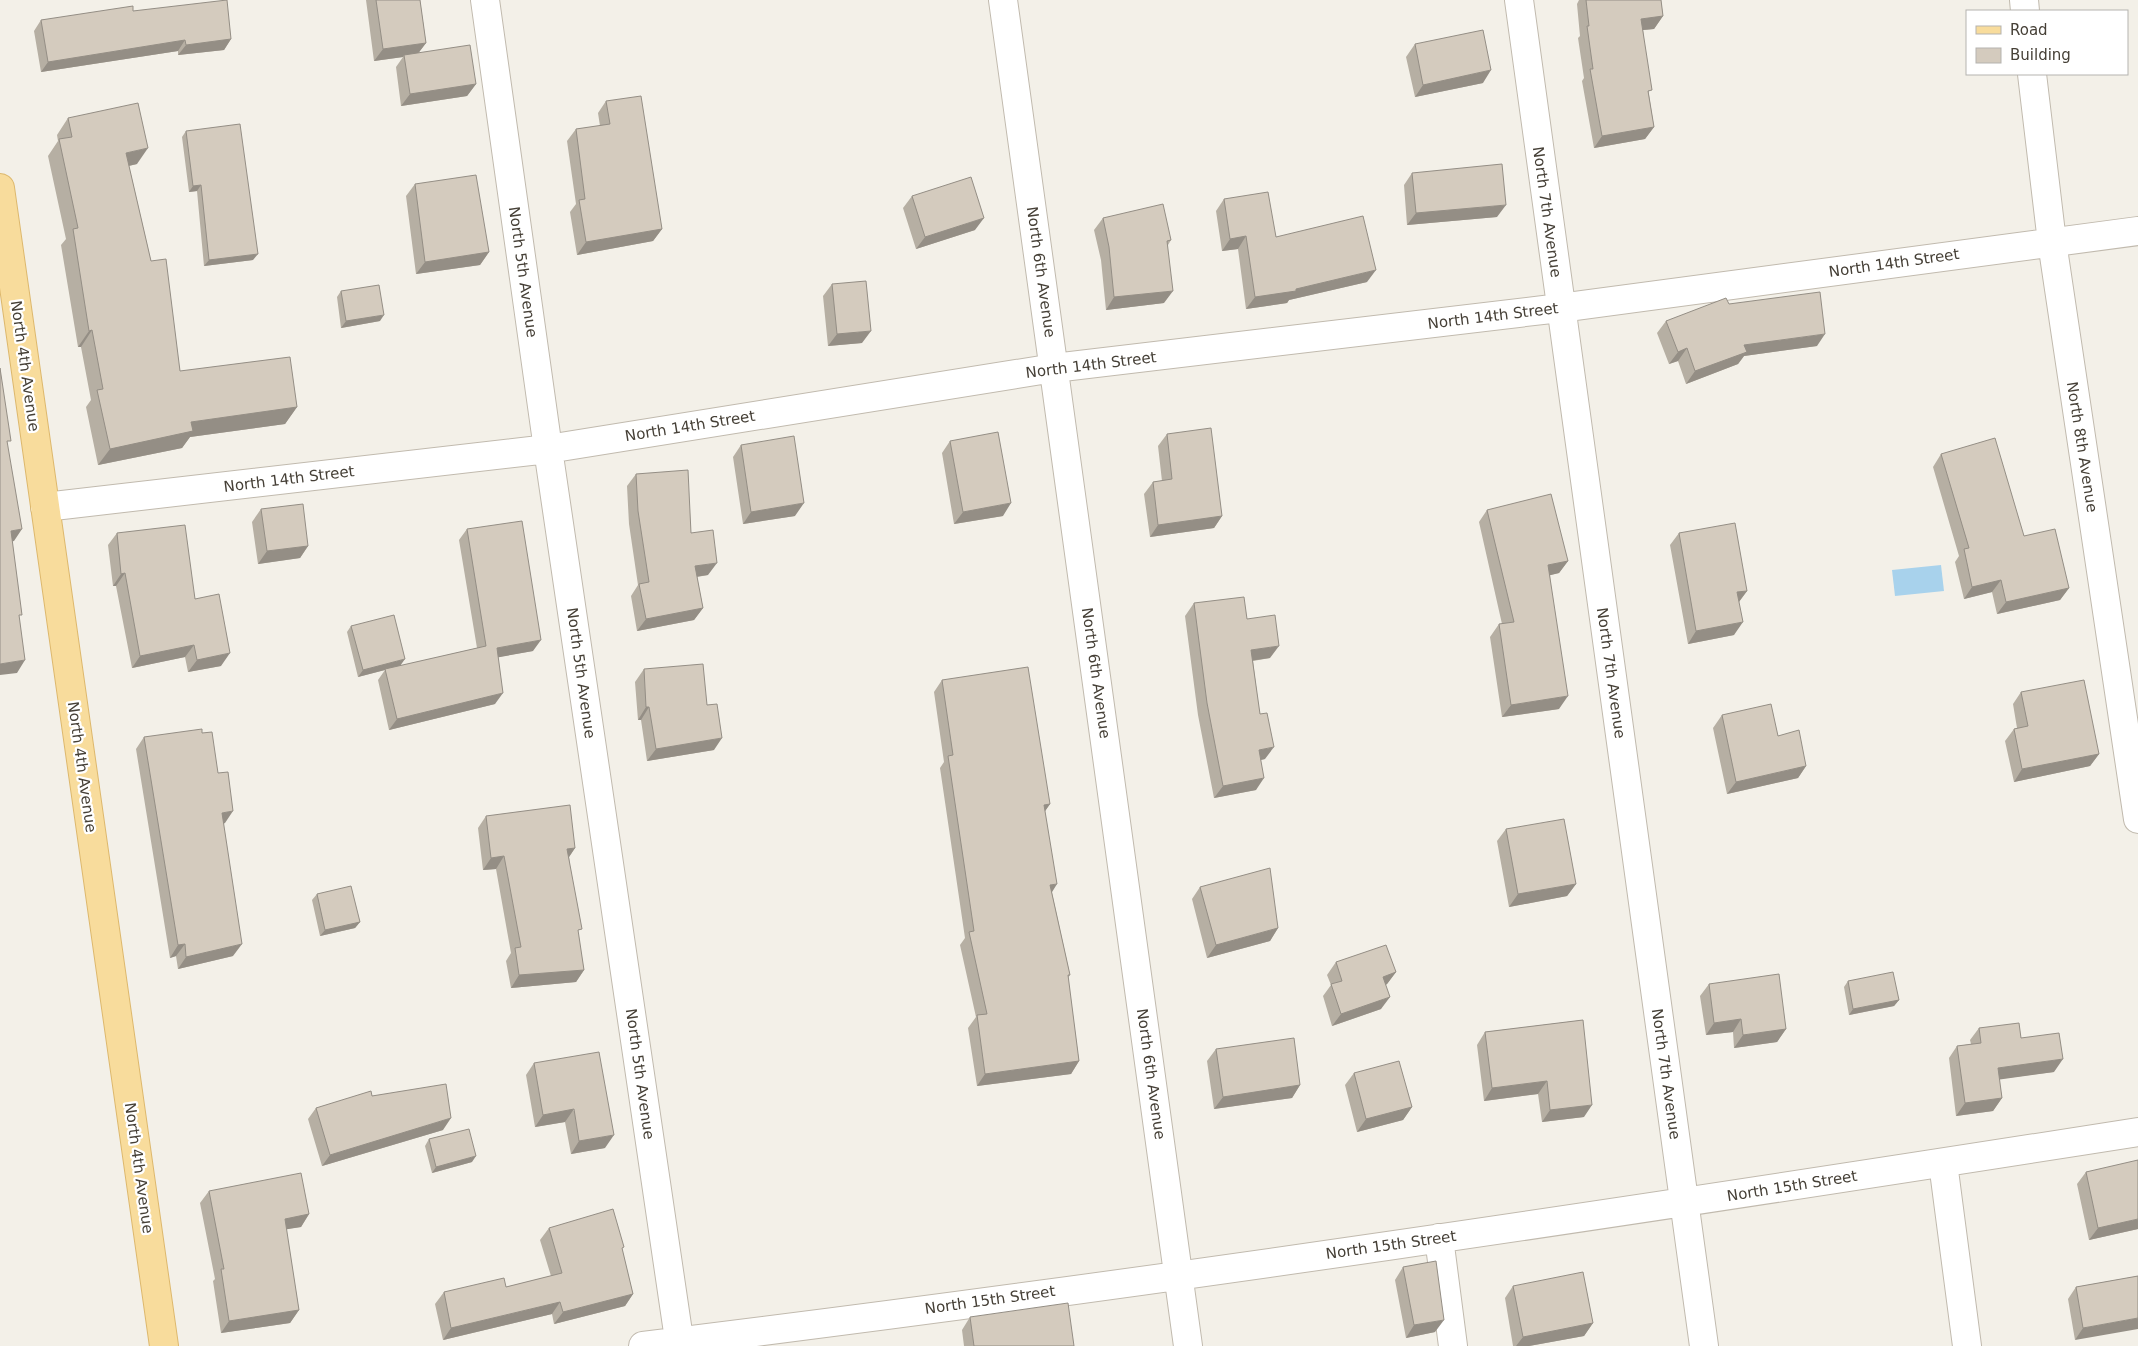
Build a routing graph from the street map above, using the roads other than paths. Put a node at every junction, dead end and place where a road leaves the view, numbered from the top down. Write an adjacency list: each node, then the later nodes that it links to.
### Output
1 (485, 0): 10 (street, North 5th Avenue)
2 (1003, 0): 9 (street, North 6th Avenue)
3 (1519, 0): 8 (street, North 7th Avenue)
4 (2032, 75): 7 (street, North 8th Avenue)
5 (0, 188): 11 (main road, North 4th Avenue)
6 (2138, 231): 7 (street, North 14th Street)
7 (2052, 242): 8 (street, North 14th Street); 12 (street, North 8th Avenue)
8 (1560, 308): 9 (street, North 14th Street); 15 (street, North 7th Avenue)
9 (1054, 368): 10 (street, North 14th Street); 17 (street, North 6th Avenue)
10 (548, 449): 11 (street, North 14th Street); 18 (street, North 5th Avenue)
11 (45, 507): 19 (main road, North 4th Avenue)
12 (2138, 819)
13 (2138, 1132): 14 (street, North 15th Street)
14 (1943, 1162): 15 (street, North 15th Street); 24 (street)
15 (1684, 1203): 16 (street, North 15th Street); 23 (street, North 7th Avenue)
16 (1438, 1238): 17 (street, North 15th Street); 22 (street)
17 (1178, 1275): 18 (street, North 15th Street); 21 (street, North 6th Avenue)
18 (680, 1344): 20 (street, North 15th Street)
19 (164, 1346)
20 (643, 1346)
21 (1188, 1346)
22 (1453, 1346)
23 (1704, 1346)
24 (1967, 1346)

